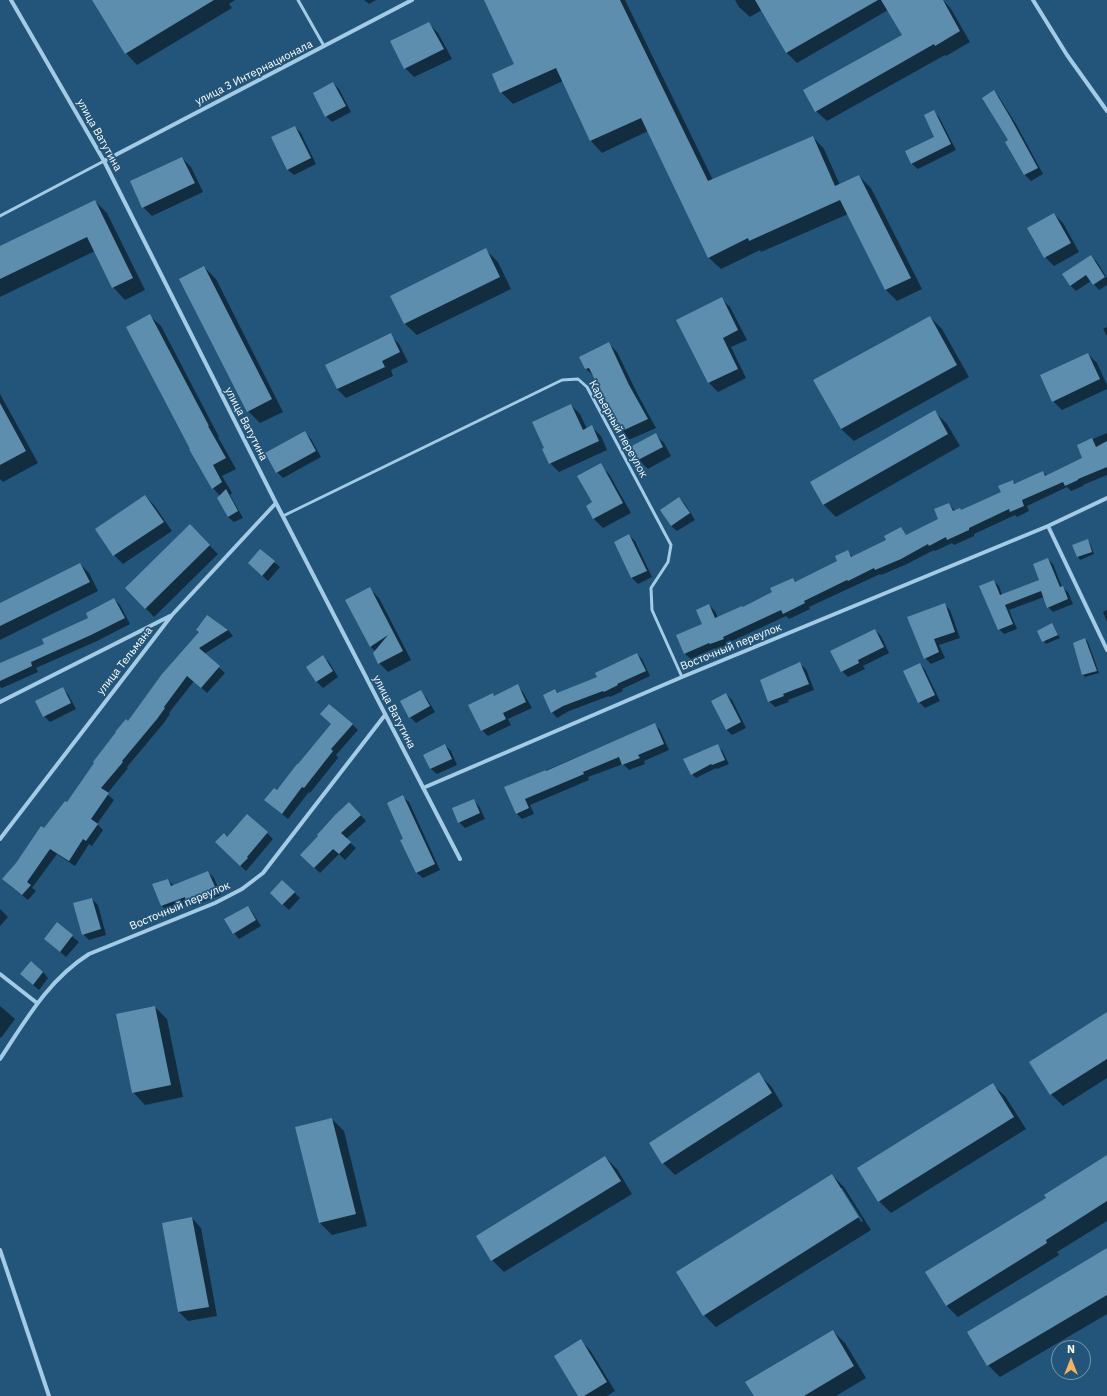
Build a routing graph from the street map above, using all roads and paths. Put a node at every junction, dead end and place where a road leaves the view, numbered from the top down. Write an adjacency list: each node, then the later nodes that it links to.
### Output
1 (11, 0): 7 (street, улица Ватутина)
2 (298, 0): 5 (lane)
3 (412, 0): 5 (street, улица 3 Интернационала)
4 (1033, 0): 6 (street)
5 (324, 46): 7 (street, улица 3 Интернационала)
6 (1107, 111)
7 (104, 161): 8 (lane); 10 (street, улица Ватутина)
8 (0, 216)
9 (1107, 498): 12 (street, Восточный переулок)
10 (276, 503): 11 (street, улица Ватутина); 13 (street, улица Тельмана)
11 (283, 516): 15 (lane, Карьерный переулок); 17 (street, улица Ватутина)
12 (1048, 526): 14 (street); 15 (street, Восточный переулок)
13 (172, 614): 16 (street); 19 (street, улица Тельмана)
14 (1107, 650)
15 (682, 677): 18 (street, Восточный переулок)
16 (0, 702)
17 (385, 715): 18 (street, улица Ватутина); 22 (street, Восточный переулок)
18 (423, 788): 20 (street, улица Ватутина)
19 (0, 839)
20 (460, 859)
21 (0, 974): 22 (street)
22 (37, 1003): 23 (street, Восточный переулок)
23 (0, 1060)
24 (0, 1250): 25 (street)
25 (49, 1396)

